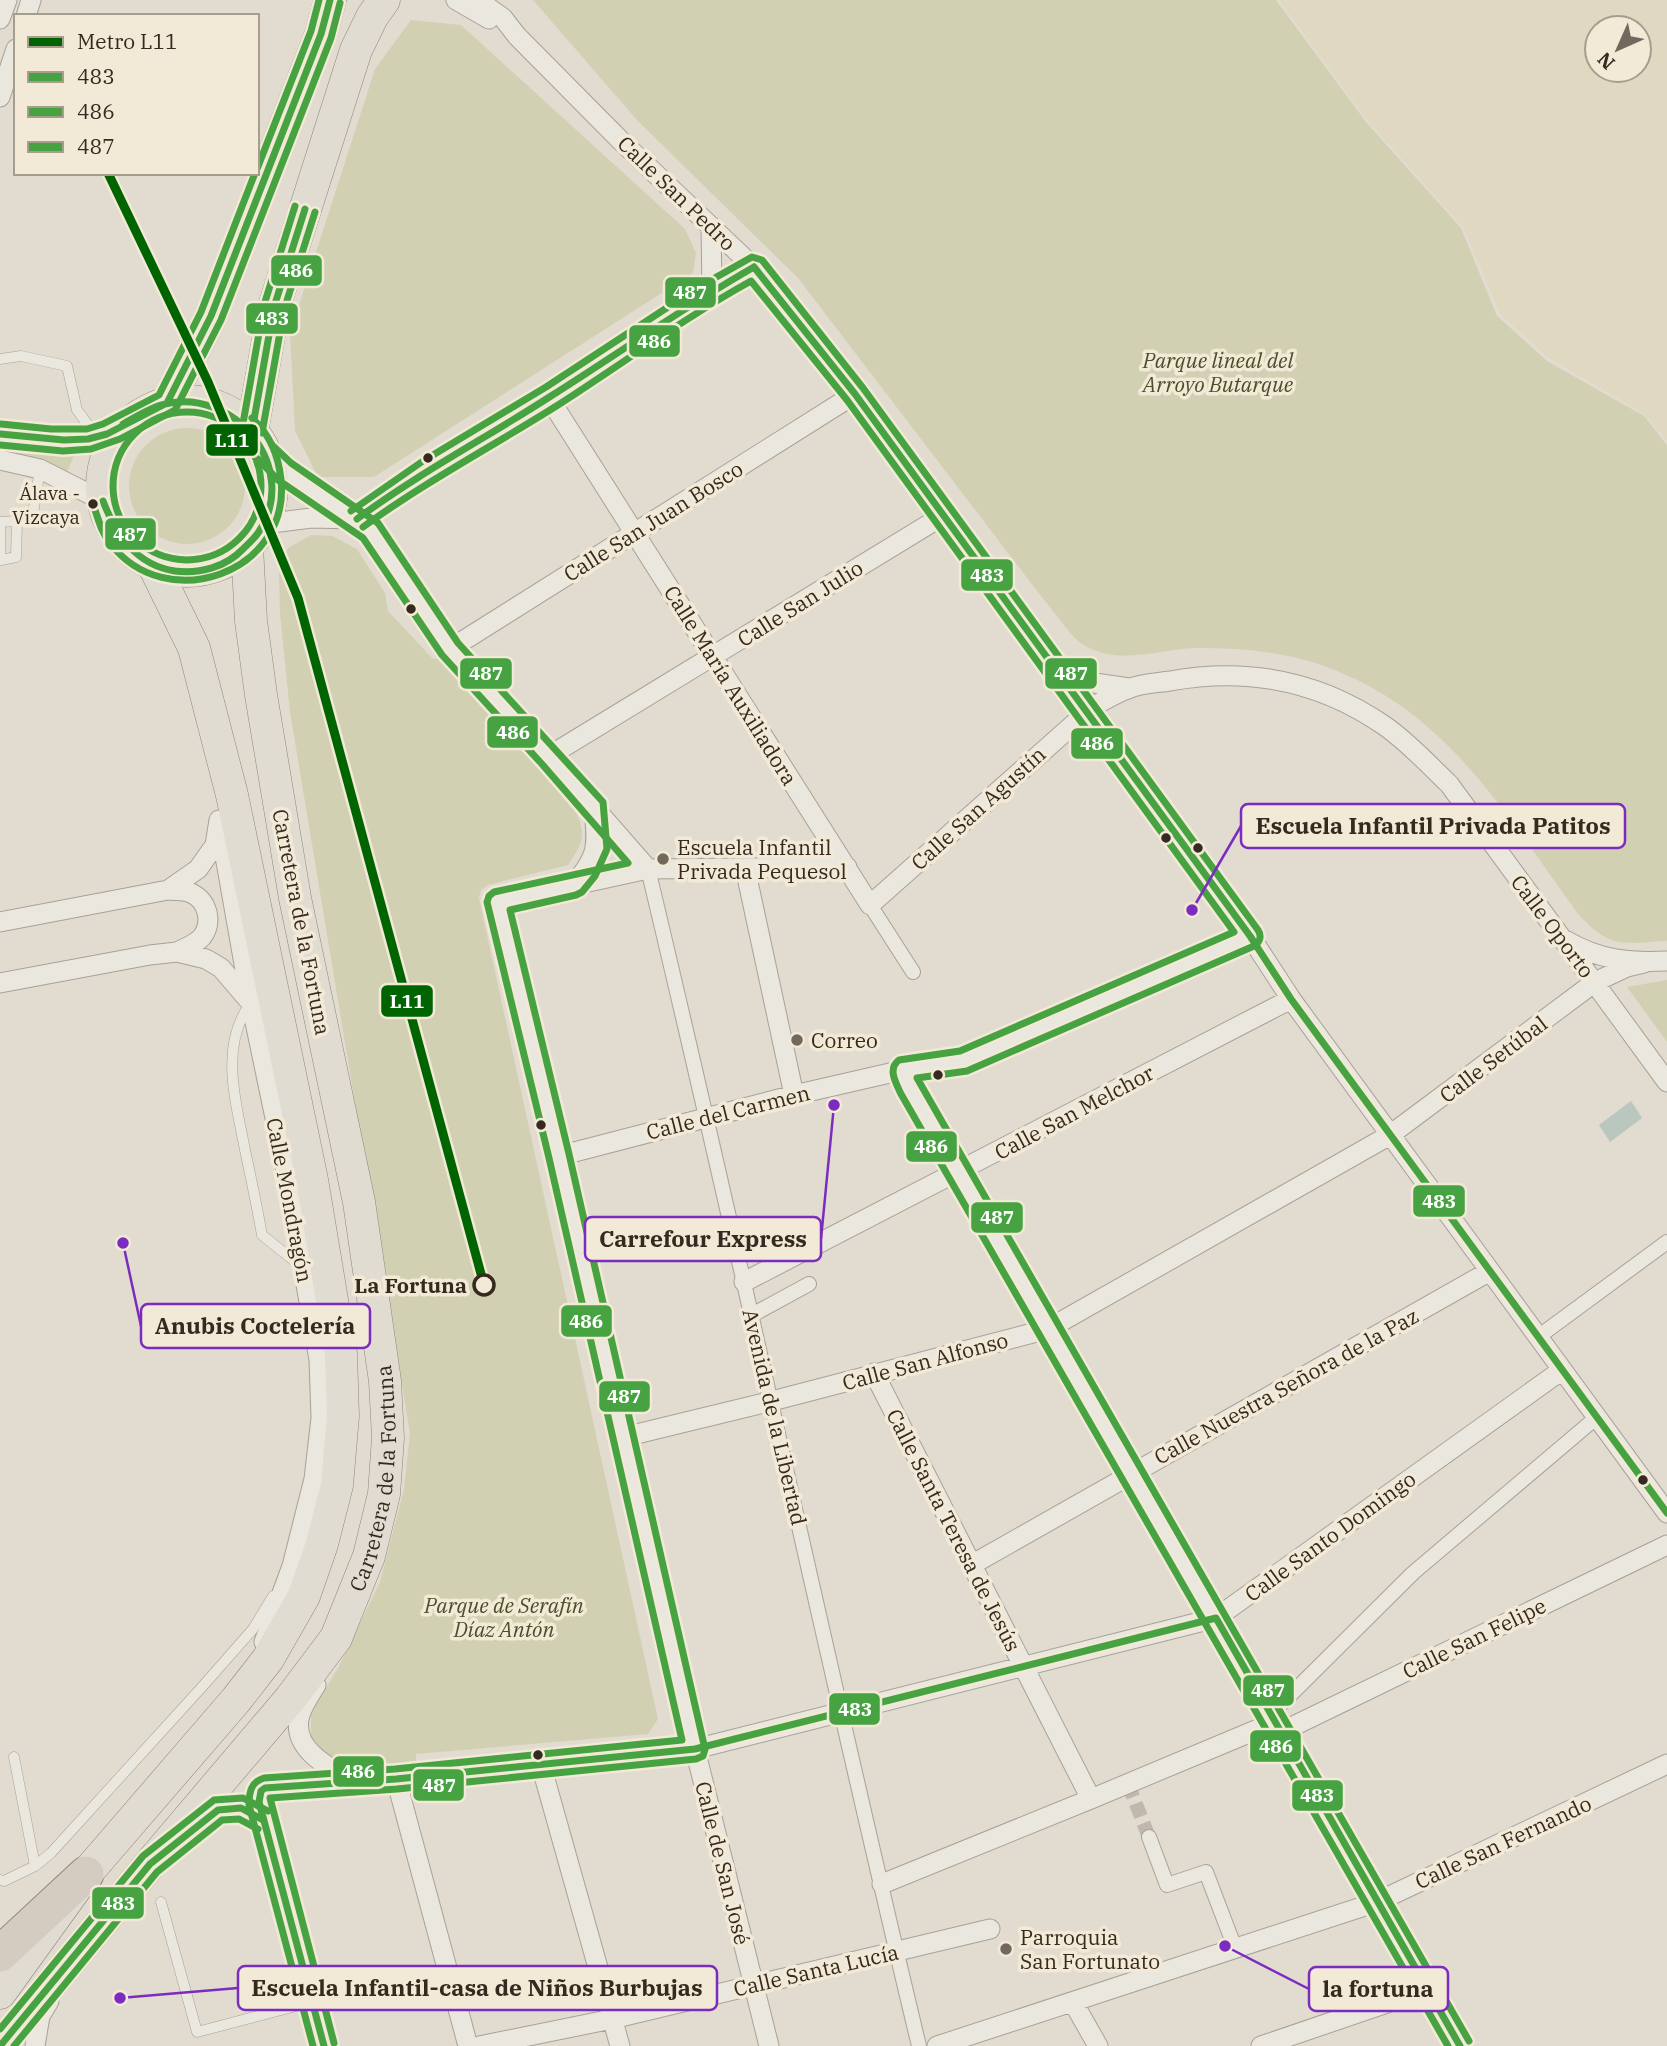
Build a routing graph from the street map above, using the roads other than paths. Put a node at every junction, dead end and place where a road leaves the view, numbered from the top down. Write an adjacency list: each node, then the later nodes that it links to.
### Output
1 (7, 0): 7 (street)
2 (330, 0): 17 (main road)
3 (384, 0): 21 (main road)
4 (456, 0): 8 (street, Calle San Pedro)
5 (478, 0): 6 (street, Calle San Pedro)
6 (498, 9): 8 (street, Calle San Pedro)
7 (0, 19)
8 (517, 36): 11 (street, Calle San Pedro)
9 (14, 54): 10 (street)
10 (0, 97)
11 (711, 226): 12 (street, Calle San Pedro); 13 (street)
12 (754, 267): 13 (street); 15 (street, Calle San Pedro)
13 (712, 290): 16 (street)
14 (0, 359): 20 (lane)
15 (855, 394): 25 (street, Calle San Pedro); 29 (street, Calle San Juan Bosco)
16 (549, 398): 26 (street); 29 (street, Calle María Auxiliadora)
17 (167, 403): 18 (main road); 21 (main road)
18 (136, 417): 20 (street); 24 (main road)
19 (0, 434): 20 (street)
20 (97, 438)
21 (259, 442): 26 (street, Avenida de la Libertad); 30 (main road)
22 (0, 460): 23 (street)
23 (40, 469): 24 (street); 27 (lane)
24 (103, 501): 32 (main road)
25 (944, 515): 34 (street, Calle San Julio); 35 (street, Calle San Pedro)
26 (357, 519): 30 (street); 33 (street, Avenida de la Libertad)
27 (17, 521): 28 (lane); 31 (lane)
28 (0, 522): 31 (lane)
29 (634, 532): 33 (street, Calle San Juan Bosco); 34 (street, Calle María Auxiliadora)
30 (256, 536): 32 (main road); 84 (main road, Carretera de la Fortuna)
31 (1, 560)
32 (154, 566): 40 (main road, Carretera de la Fortuna)
33 (450, 649): 38 (street, Avenida de la Libertad)
34 (713, 657): 38 (street, Calle San Julio); 41 (street, Calle María Auxiliadora)
35 (1049, 660): 36 (street, Calle Oporto); 37 (street, Calle San Pedro)
36 (1129, 688): 37 (street, Calle Oporto); 49 (street, Calle Oporto)
37 (1087, 712): 46 (street, Calle San Agustín); 48 (street, Calle San Pedro)
38 (550, 756): 39 (street, Avenida de la Libertad)
39 (594, 807): 42 (street, Avenida de la Libertad); 44 (street)
40 (225, 808): 45 (street); 57 (street); 86 (main road, Carretera de la Fortuna)
41 (847, 867): 43 (street); 46 (street, Calle María Auxiliadora)
42 (648, 869): 43 (street); 44 (street); 61 (street, Avenida de la Libertad)
43 (745, 869): 60 (street)
44 (574, 885): 63 (street, Calle de San José)
45 (168, 890): 47 (street); 50 (street)
46 (870, 905): 53 (street, Calle María Auxiliadora)
47 (0, 922)
48 (1250, 936): 56 (street, Calle San Pedro); 58 (street, Calle del Carmen)
49 (1561, 936): 52 (street); 54 (street, Calle Oporto)
50 (177, 952): 55 (street, Calle Mondragón); 57 (street, Calle Mondragón)
51 (1667, 961): 52 (street)
52 (1644, 963): 54 (street, Calle Setúbal)
53 (913, 972)
54 (1595, 982): 59 (street, Calle Oporto); 62 (street, Calle Setúbal)
55 (0, 983)
56 (1291, 999): 62 (street, Calle San Pedro); 64 (street, Calle San Melchor)
57 (251, 1003): 66 (street, Calle Mondragón); 66 (lane)
58 (903, 1070): 60 (street, Calle del Carmen); 64 (street)
59 (1667, 1082)
60 (794, 1095): 61 (street, Calle del Carmen)
61 (707, 1117): 63 (street, Calle del Carmen); 68 (street, Avenida de la Libertad)
62 (1391, 1135): 67 (street, Calle San Pedro); 71 (street, Calle San Alfonso)
63 (559, 1156): 77 (street, Calle de San José)
64 (958, 1172): 68 (street, Calle San Melchor); 71 (street)
65 (1667, 1242): 72 (street)
66 (303, 1267): 82 (street, Calle Mondragón)
67 (1490, 1271): 72 (street, Calle San Pedro); 78 (street, Calle Nuestra Señora de la Paz)
68 (744, 1282): 70 (street, Avenida de la Libertad)
69 (809, 1284): 70 (street)
70 (752, 1315): 75 (street, Avenida de la Libertad)
71 (1048, 1329): 74 (street, Calle San Alfonso); 78 (street)
72 (1538, 1337): 73 (street, Calle San Pedro)
73 (1562, 1370): 76 (street, Calle San Pedro); 83 (street, Calle Santo Domingo)
74 (874, 1373): 75 (street, Calle San Alfonso); 81 (street, Calle Santa Teresa de Jesús)
75 (772, 1401): 77 (street, Calle San Alfonso); 87 (street, Avenida de la Libertad)
76 (1597, 1417): 79 (street, Calle San Pedro); 88 (street)
77 (624, 1437): 89 (street, Calle de San José)
78 (1132, 1473): 81 (street, Calle Nuestra Señora de la Paz); 83 (street)
79 (1667, 1513)
80 (1667, 1545): 88 (street, Calle San Felipe)
81 (973, 1564): 85 (street, Calle Santa Teresa de Jesús)
82 (292, 1566): 86 (street, Calle Mondragón); 99 (lane)
83 (1216, 1618): 85 (street, Calle Santo Domingo); 88 (street)
84 (336, 1638): 94 (street); 98 (main road, Carretera de la Fortuna)
85 (1024, 1665): 87 (street, Calle Santo Domingo); 95 (street, Calle Santa Teresa de Jesús)
86 (236, 1700): 100 (main road, Carretera de la Fortuna)
87 (841, 1712): 89 (street, Calle Santo Domingo); 102 (street, Avenida de la Libertad)
88 (1275, 1723): 95 (street, Calle San Felipe); 104 (street)
89 (695, 1749): 92 (street, Calle Santo Domingo); 110 (street, Calle de San José)
90 (14, 1757): 99 (lane)
91 (1667, 1764): 104 (street, Calle San Fernando)
92 (541, 1765): 93 (street, Calle Santo Domingo); 115 (street)
93 (396, 1779): 94 (street, Calle Santo Domingo); 119 (street)
94 (355, 1782): 96 (street, Calle Santo Domingo)
95 (1091, 1799): 102 (street, Calle San Felipe)
96 (261, 1811): 98 (street); 113 (street)
97 (1149, 1838): 107 (street)
98 (150, 1864): 106 (main road, Carretera de la Fortuna)
99 (35, 1866): 101 (lane)
100 (86, 1874): 109 (highway); 112 (main road, Carretera de la Fortuna)
101 (0, 1880)
102 (881, 1884): 108 (street, Avenida de la Libertad)
103 (161, 1902): 113 (lane)
104 (1377, 1902): 107 (street, Calle San Fernando); 111 (street)
105 (990, 1929): 108 (street, Calle Santa Lucía)
106 (87, 1941): 116 (main road, Carretera de la Fortuna); 117 (street)
107 (1235, 1948): 114 (street, Calle San Fernando)
108 (896, 1952): 110 (street, Calle Santa Lucía); 123 (street, Avenida de la Libertad)
109 (0, 1954)
110 (753, 1984): 115 (street, Calle Santa Lucía); 122 (street, Calle de San José)
111 (1428, 1989): 126 (street); 127 (street)
112 (0, 1993)
113 (311, 2001): 118 (street)
114 (1073, 2002): 124 (street, Calle San Fernando); 125 (street)
115 (612, 2019): 120 (street, Calle Santa Lucía); 121 (street)
116 (0, 2046)
117 (35, 2046)
118 (324, 2046)
119 (468, 2046)
120 (479, 2046)
121 (620, 2046)
122 (768, 2046)
123 (919, 2046)
124 (937, 2046)
125 (1098, 2046)
126 (1261, 2046)
127 (1460, 2046)

